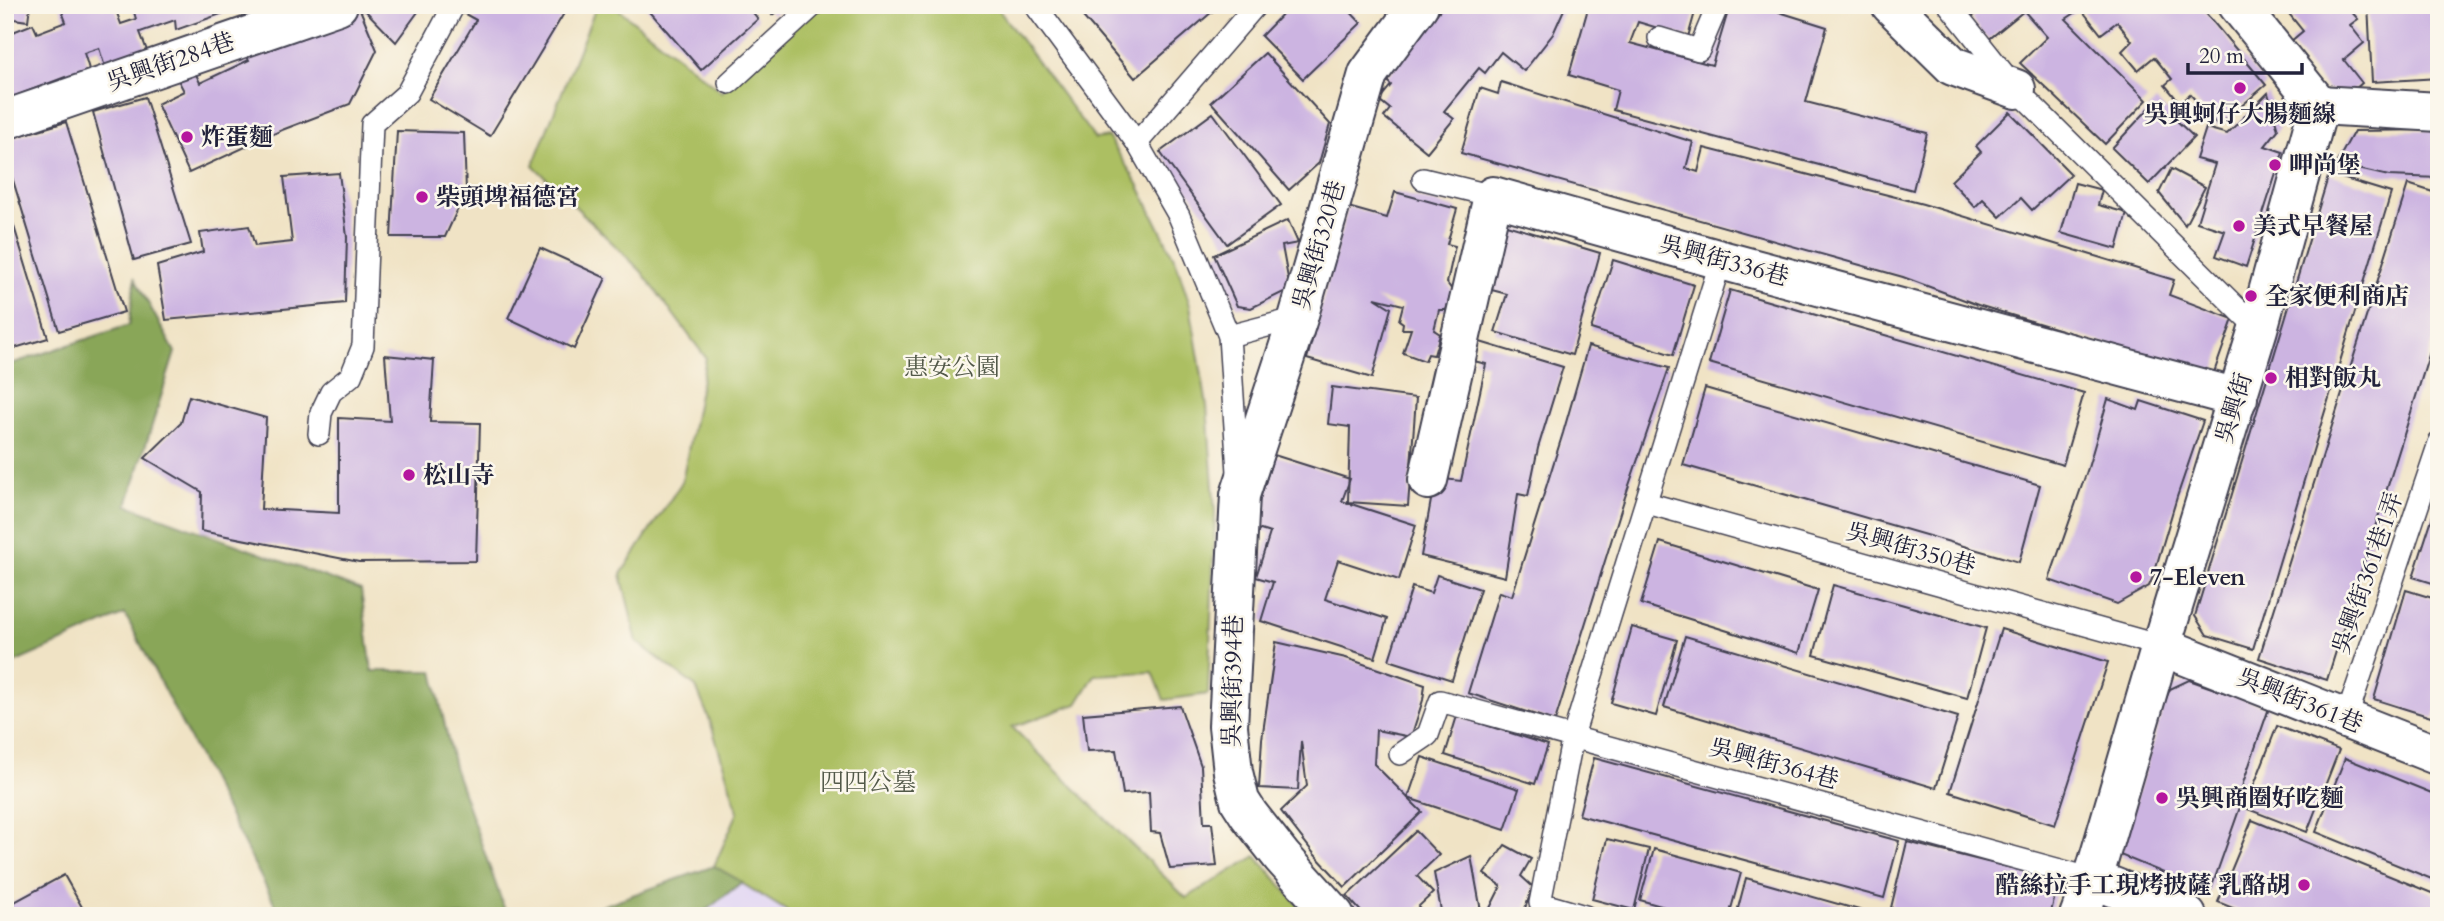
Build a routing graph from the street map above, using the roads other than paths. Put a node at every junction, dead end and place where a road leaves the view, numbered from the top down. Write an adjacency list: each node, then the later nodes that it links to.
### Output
1 (338, 5): 16 (street, 吳興街284巷)
2 (454, 5): 25 (lane)
3 (814, 5): 12 (lane)
4 (1034, 5): 17 (lane)
5 (1256, 5): 17 (lane)
6 (1419, 5): 21 (street, 吳興街320巷)
7 (1718, 5): 11 (lane)
8 (1891, 5): 13 (street)
9 (1949, 5): 13 (lane)
10 (2238, 5): 14 (street)
11 (1659, 38)
12 (729, 83)
13 (2016, 89): 22 (lane)
14 (2319, 105): 15 (street); 22 (street, 吳興街)
15 (2439, 112)
16 (5, 120)
17 (1137, 143): 23 (lane)
18 (1423, 180): 19 (lane)
19 (1493, 196): 20 (street, 吳興街336巷); 27 (street)
20 (1721, 260): 24 (street, 吳興街336巷); 29 (lane)
21 (1297, 318): 23 (lane); 28 (street, 吳興街320巷)
22 (2258, 329): 24 (street, 吳興街)
23 (1229, 336): 28 (lane)
24 (2238, 398): 30 (street, 吳興街)
25 (319, 435)
26 (2439, 443): 31 (lane, 吳興街361巷1弄)
27 (1428, 480)
28 (1240, 495): 36 (street, 吳興街394巷)
29 (1647, 503): 30 (lane, 吳興街350巷); 32 (lane)
30 (2161, 646): 31 (street, 吳興街361巷); 35 (street, 吳興街)
31 (2346, 719): 34 (street, 吳興街361巷)
32 (1573, 736): 33 (lane, 吳興街364巷); 35 (lane, 吳興街364巷); 37 (lane)
33 (1400, 754)
34 (2439, 756)
35 (2093, 878): 38 (street, 吳興街); 39 (street)
36 (1335, 916)
37 (1586, 916)
38 (2079, 916)
39 (2187, 916)

